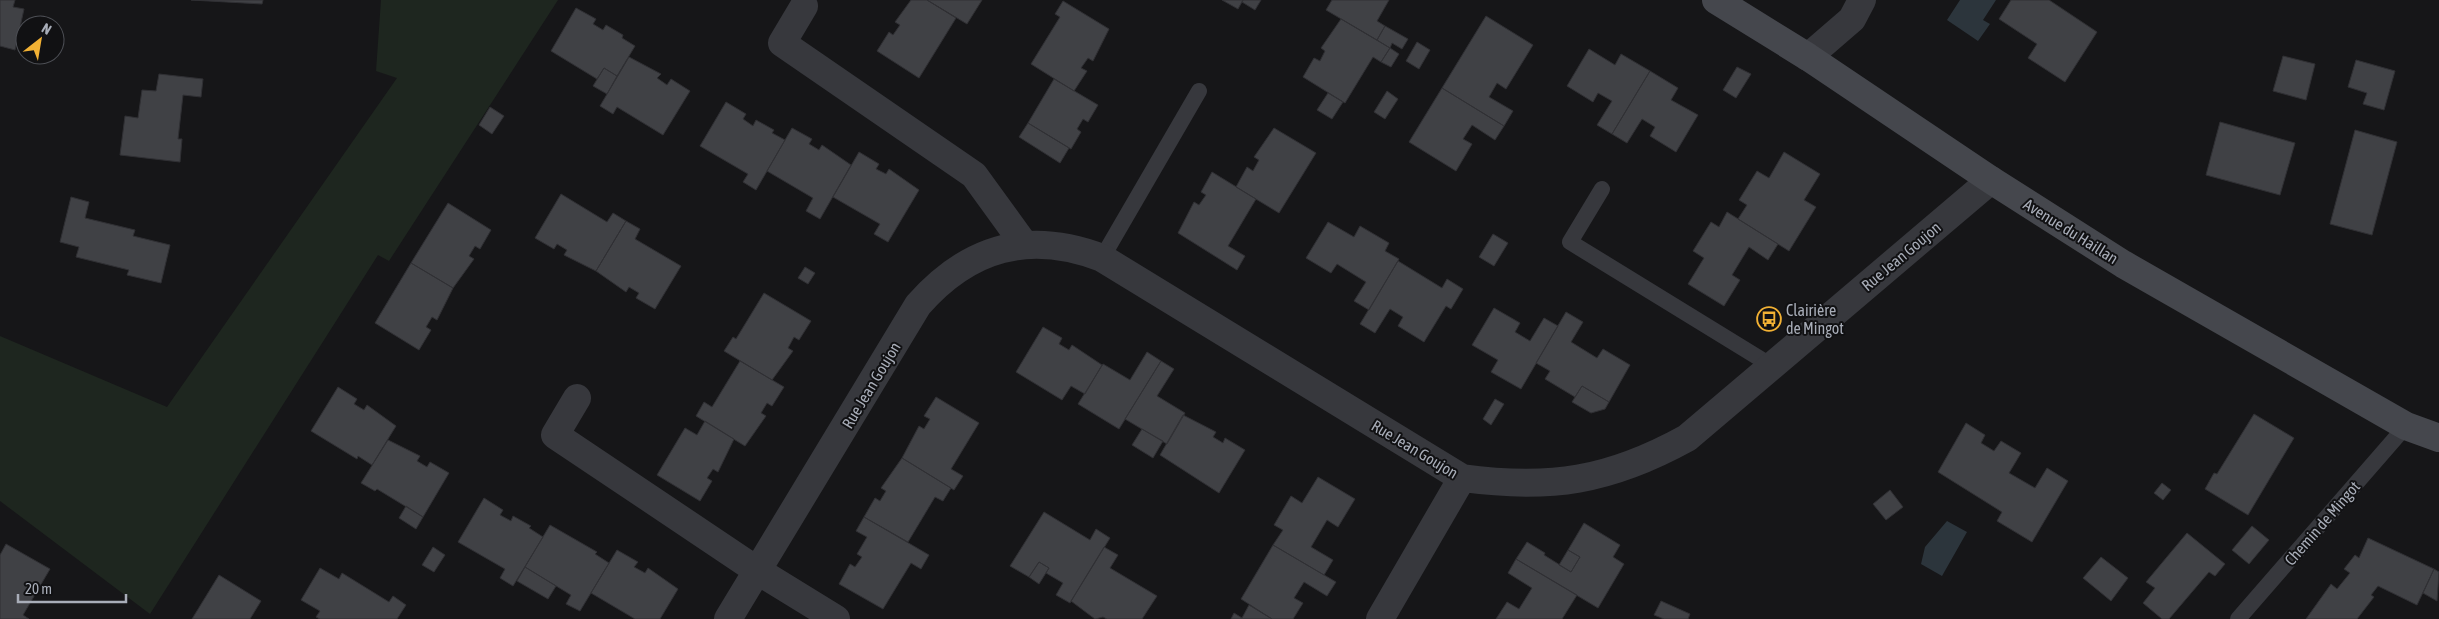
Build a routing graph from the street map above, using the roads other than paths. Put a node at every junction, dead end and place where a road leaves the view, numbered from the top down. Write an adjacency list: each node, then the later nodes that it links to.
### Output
1 (1716, 0): 4 (street, Avenue du Haillan)
2 (1862, 0): 4 (street)
3 (804, 6): 8 (street)
4 (1808, 57): 6 (street, Avenue du Haillan)
5 (1199, 91): 9 (lane)
6 (1991, 180): 10 (street, Rue Jean Goujon); 12 (street, Avenue du Haillan)
7 (1602, 189): 10 (lane)
8 (1024, 244): 9 (street, Rue Jean Goujon); 15 (street, Rue Jean Goujon)
9 (1102, 258): 14 (street, Rue Jean Goujon)
10 (1772, 366): 14 (street, Rue Jean Goujon)
11 (577, 398): 15 (street)
12 (2406, 426): 13 (street, Avenue du Haillan); 19 (lane, Chemin de Mingot)
13 (2439, 438)
14 (1462, 478): 18 (street)
15 (758, 571): 16 (street, Rue Jean Goujon); 17 (street)
16 (728, 619)
17 (836, 619)
18 (1380, 619)
19 (2238, 619)

